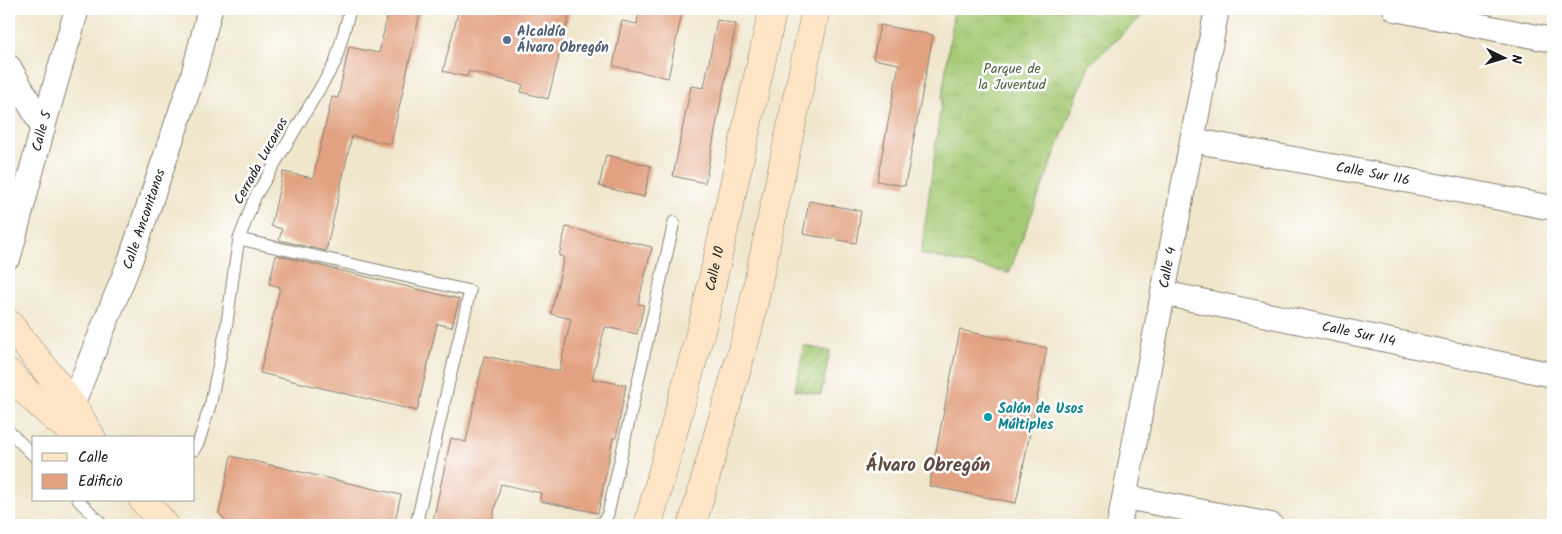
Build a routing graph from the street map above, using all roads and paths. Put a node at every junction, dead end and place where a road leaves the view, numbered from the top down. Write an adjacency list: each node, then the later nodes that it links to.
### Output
1 (77, 9): 10 (street, Calle 5)
2 (210, 9): 20 (street, Calle Anconitanos)
3 (773, 9): 33 (street, Calle 10)
4 (816, 9): 34 (street)
5 (1217, 9): 11 (street, Calle 4)
6 (1395, 9): 8 (street)
7 (350, 10): 14 (lane, Cerrada Lucanos)
8 (1553, 40)
9 (9, 67): 10 (street)
10 (43, 126): 15 (street, Calle 5)
11 (1192, 140): 12 (street, Calle Sur 116); 16 (street, Calle 4)
12 (1553, 208)
13 (674, 222): 32 (lane)
14 (240, 239): 24 (lane, Cerrada Lucanos); 31 (lane)
15 (9, 256)
16 (1163, 293): 19 (street, Calle Sur 114); 26 (street, Calle 4)
17 (9, 324): 20 (street)
18 (9, 373): 20 (street)
19 (1553, 375)
20 (65, 414): 22 (street); 23 (street)
21 (9, 431): 25 (lane)
22 (81, 436)
23 (90, 436)
24 (195, 448)
25 (32, 454)
26 (1124, 497): 35 (street, Calle 4); 36 (street)
27 (80, 502): 29 (lane)
28 (145, 502): 30 (street)
29 (103, 525)
30 (165, 525)
31 (416, 525)
32 (595, 525)
33 (648, 525)
34 (692, 525)
35 (1119, 525)
36 (1271, 525)

